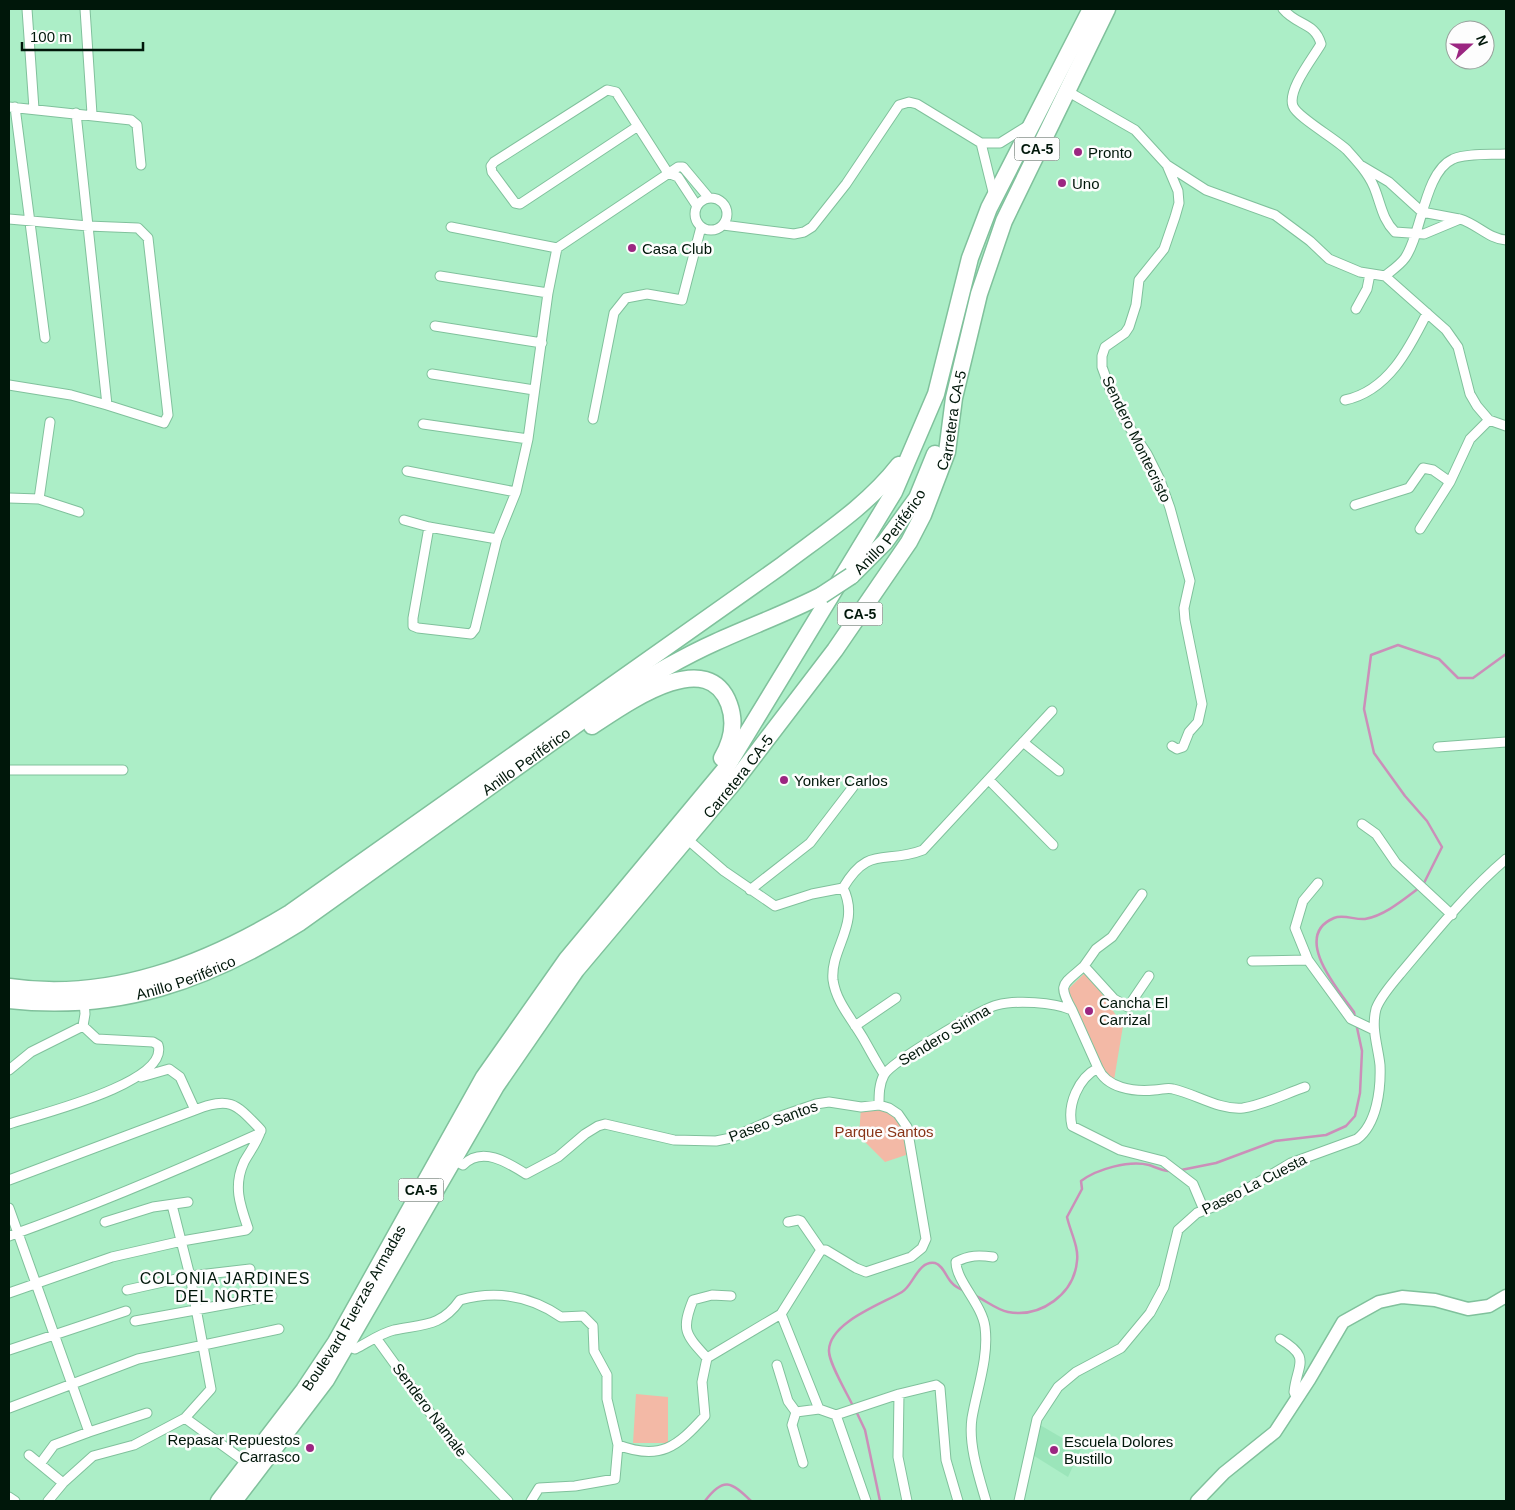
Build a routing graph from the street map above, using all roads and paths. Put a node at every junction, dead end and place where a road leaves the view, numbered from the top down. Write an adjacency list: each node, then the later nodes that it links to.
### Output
1 (27, 9): 8 (street)
2 (85, 9): 10 (street)
3 (1091, 9): 11 (highway, Carretera CA-5 / CA-5)
4 (1107, 9): 6 (highway, Carretera CA-5 / CA-5)
5 (1283, 9): 17 (street)
6 (1067, 91): 16 (street); 45 (highway, Carretera CA-5 / CA-5)
7 (12, 107): 8 (street); 25 (street)
8 (34, 109): 9 (street)
9 (76, 113): 10 (street); 27 (street)
10 (92, 114): 15 (street)
11 (1032, 122): 13 (street); 19 (highway, Carretera CA-5 / CA-5)
12 (638, 126): 12 (street); 18 (street)
13 (981, 143): 19 (street); 26 (street)
14 (1506, 154): 22 (street)
15 (141, 165)
16 (1167, 165): 33 (street); 69 (street, Sendero Montecristo)
17 (1362, 166): 22 (street); 30 (street)
18 (668, 173): 20 (street); 21 (street); 32 (street)
19 (994, 196): 54 (highway, Carretera CA-5 / CA-5)
20 (709, 198): 21 (street); 26 (street)
21 (697, 206): 29 (street)
22 (1422, 212): 24 (street); 30 (street)
23 (9, 219): 25 (street)
24 (1460, 219): 30 (street); 31 (street)
25 (30, 221): 27 (street); 40 (street)
26 (724, 225): 29 (street)
27 (88, 226): 47 (street); 47 (street)
28 (452, 227): 32 (street)
29 (701, 227): 48 (street)
30 (1417, 235): 35 (street)
31 (1506, 240)
32 (557, 248): 36 (street)
33 (1370, 274): 35 (street); 37 (street)
34 (440, 276): 36 (street)
35 (1384, 276): 38 (street)
36 (548, 293): 41 (street)
37 (1356, 309)
38 (1427, 313): 46 (street); 49 (street)
39 (435, 326): 41 (street)
40 (45, 338)
41 (542, 343): 44 (street)
42 (432, 374): 44 (street)
43 (9, 385): 47 (street)
44 (534, 390): 53 (street)
45 (954, 398): 77 (highway, Carretera CA-5 / CA-5); 78 (highway, Anillo Periférico, bridge)
46 (1344, 400)
47 (107, 405)
48 (593, 419)
49 (1489, 420): 52 (street); 56 (street)
50 (50, 422): 59 (street)
51 (423, 424): 53 (street)
52 (1506, 426)
53 (528, 440): 57 (street)
54 (912, 449): 82 (highway, Carretera CA-5 / CA-5); 91 (highway, Anillo Periférico)
55 (407, 471): 57 (street)
56 (1450, 482): 60 (street); 64 (street)
57 (516, 492): 65 (street)
58 (9, 498): 59 (street)
59 (40, 499): 61 (street)
60 (1355, 505)
61 (79, 512)
62 (404, 520): 63 (street)
63 (430, 527): 65 (street); 65 (street)
64 (1420, 529)
65 (497, 538)
66 (1052, 711): 67 (street)
67 (1023, 742): 73 (street); 74 (street)
68 (1506, 742): 70 (street)
69 (1172, 746)
70 (1438, 747)
71 (9, 770): 72 (street)
72 (122, 770)
73 (1060, 770)
74 (989, 780): 79 (street); 83 (street)
75 (853, 787): 84 (street)
76 (1362, 824): 86 (street)
77 (687, 839): 82 (highway, Carretera CA-5 / CA-5); 84 (street)
78 (412, 842): 82 (highway); 94 (highway, Anillo Periférico)
79 (1054, 845)
80 (1506, 860): 86 (street, Paseo La Cuesta)
81 (1318, 883): 87 (street)
82 (639, 885): 108 (highway, Boulevard Fuerzas Armadas / CA-5); 154 (highway, Boulevard Fuerzas Armadas / CA-5)
83 (843, 888): 84 (street); 97 (street)
84 (750, 890)
85 (1142, 894): 89 (street)
86 (1452, 915): 98 (street, Paseo La Cuesta)
87 (1308, 960): 88 (street); 98 (street)
88 (1252, 961)
89 (1084, 966): 90 (street); 95 (street)
90 (1149, 976)
91 (9, 988)
92 (896, 998): 97 (street)
93 (9, 1000): 94 (highway, Anillo Periférico)
94 (84, 1001): 96 (street)
95 (1072, 1010): 99 (street); 101 (street, Sendero Sirima)
96 (83, 1026): 100 (street); 102 (street)
97 (855, 1026): 101 (street)
98 (1374, 1030): 113 (street, Paseo La Cuesta)
99 (1098, 1068): 103 (street); 113 (street)
100 (9, 1070)
101 (884, 1074): 104 (street, Sendero Sirima)
102 (135, 1079): 105 (street); 106 (street)
103 (1305, 1087)
104 (879, 1105): 108 (street, Paseo Santos); 119 (street)
105 (195, 1110): 107 (street); 109 (street)
106 (9, 1124)
107 (261, 1130): 116 (street); 118 (street)
108 (453, 1160): 138 (highway, Boulevard Fuerzas Armadas / CA-5)
109 (9, 1180)
110 (188, 1202): 111 (street)
111 (172, 1205): 114 (street); 118 (street)
112 (9, 1208): 116 (street)
113 (1204, 1210): 169 (street, Paseo La Cuesta)
114 (106, 1222)
115 (788, 1222): 119 (street)
116 (18, 1233): 117 (street); 123 (street)
117 (9, 1236)
118 (182, 1241): 122 (street); 123 (street)
119 (821, 1250): 131 (street)
120 (993, 1257): 168 (street)
121 (250, 1269): 122 (street)
122 (190, 1276): 124 (street); 129 (street)
123 (36, 1283): 125 (street); 134 (street)
124 (127, 1290)
125 (9, 1293)
126 (272, 1296): 129 (street)
127 (731, 1296): 140 (street)
128 (1506, 1296): 144 (street)
129 (196, 1309): 132 (street); 137 (street)
130 (126, 1311): 134 (street)
131 (781, 1314): 140 (street); 146 (street)
132 (135, 1321)
133 (279, 1329): 137 (street)
134 (54, 1334): 139 (street); 142 (street)
135 (376, 1338): 138 (street); 152 (street); 163 (street, Sendero Namale)
136 (1280, 1339): 144 (street)
137 (203, 1345): 142 (street); 150 (street)
138 (346, 1346): 162 (highway, Boulevard Fuerzas Armadas / CA-5)
139 (9, 1350)
140 (707, 1358): 152 (street)
141 (777, 1365): 147 (street)
142 (72, 1384): 145 (street); 151 (street)
143 (900, 1394): 149 (street); 166 (street); 167 (street)
144 (1297, 1399): 170 (street)
145 (9, 1408)
146 (819, 1409): 147 (street); 149 (street)
147 (796, 1412): 155 (street)
148 (147, 1413): 151 (street)
149 (836, 1415): 165 (street)
150 (185, 1418): 154 (street); 157 (street)
151 (89, 1432): 156 (street)
152 (618, 1445): 164 (street)
153 (29, 1455): 156 (street)
154 (247, 1463): 161 (highway, Boulevard Fuerzas Armadas / CA-5)
155 (803, 1463)
156 (40, 1464): 157 (street)
157 (63, 1483): 160 (street)
158 (9, 1497): 159 (street)
159 (15, 1501)
160 (48, 1501)
161 (219, 1501)
162 (234, 1501)
163 (508, 1501)
164 (531, 1501)
165 (866, 1501)
166 (907, 1501)
167 (958, 1501)
168 (986, 1501)
169 (1019, 1501)
170 (1197, 1501)

